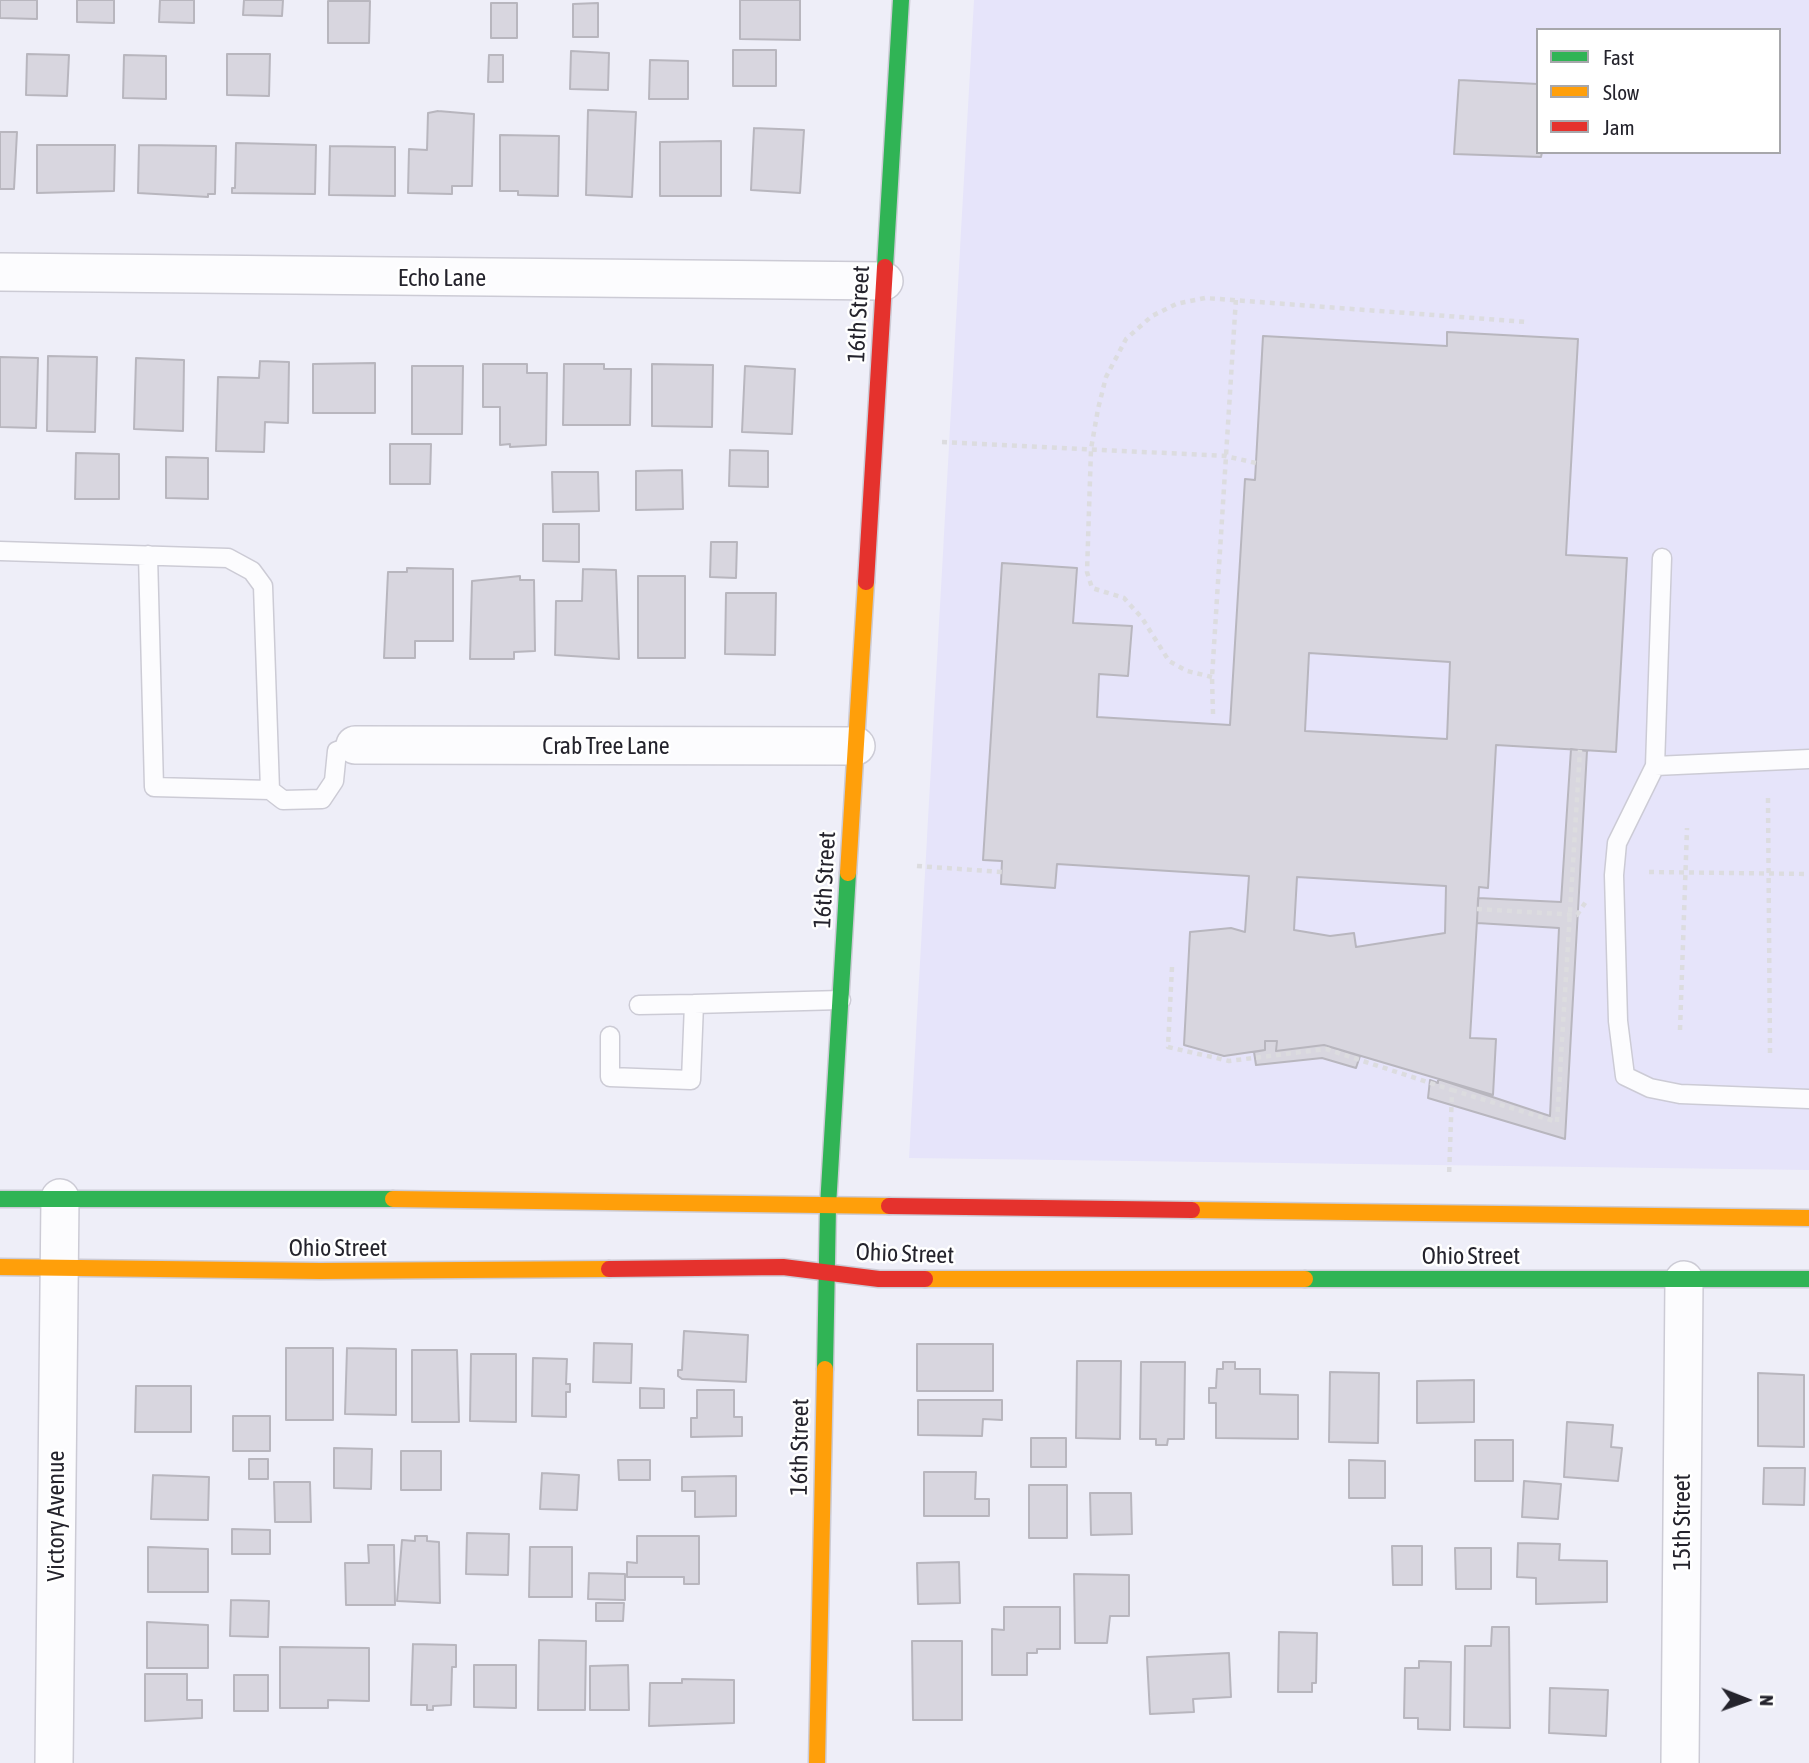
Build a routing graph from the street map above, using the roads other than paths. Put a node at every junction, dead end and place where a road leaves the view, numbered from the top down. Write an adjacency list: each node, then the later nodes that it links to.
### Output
1 (901, 0): 3 (street, 16th Street)
2 (0, 272): 3 (street, Echo Lane)
3 (884, 281): 8 (street, 16th Street)
4 (0, 551): 5 (lane)
5 (148, 555): 11 (lane); 11 (lane)
6 (1662, 558): 10 (lane)
7 (355, 746): 8 (street, Crab Tree Lane); 11 (lane)
8 (856, 746): 12 (street, 16th Street)
9 (1809, 759): 10 (lane)
10 (1655, 766): 16 (lane)
11 (270, 790)
12 (841, 1000): 13 (lane); 19 (street, 16th Street)
13 (694, 1004): 14 (lane); 15 (lane)
14 (639, 1005)
15 (610, 1035)
16 (1809, 1099)
17 (60, 1198): 18 (street, Ohio Street); 19 (street, Ohio Street); 22 (street, Victory Avenue)
18 (0, 1199)
19 (828, 1206): 20 (street, Ohio Street); 23 (street, 16th Street)
20 (1809, 1219)
21 (0, 1267): 22 (street, Ohio Street)
22 (58, 1269): 23 (street, Ohio Street); 26 (street, Victory Avenue)
23 (826, 1273): 25 (street, Ohio Street); 27 (street, 16th Street)
24 (1809, 1279): 25 (street, Ohio Street)
25 (1684, 1280): 28 (street, 15th Street)
26 (54, 1763)
27 (817, 1763)
28 (1680, 1763)

